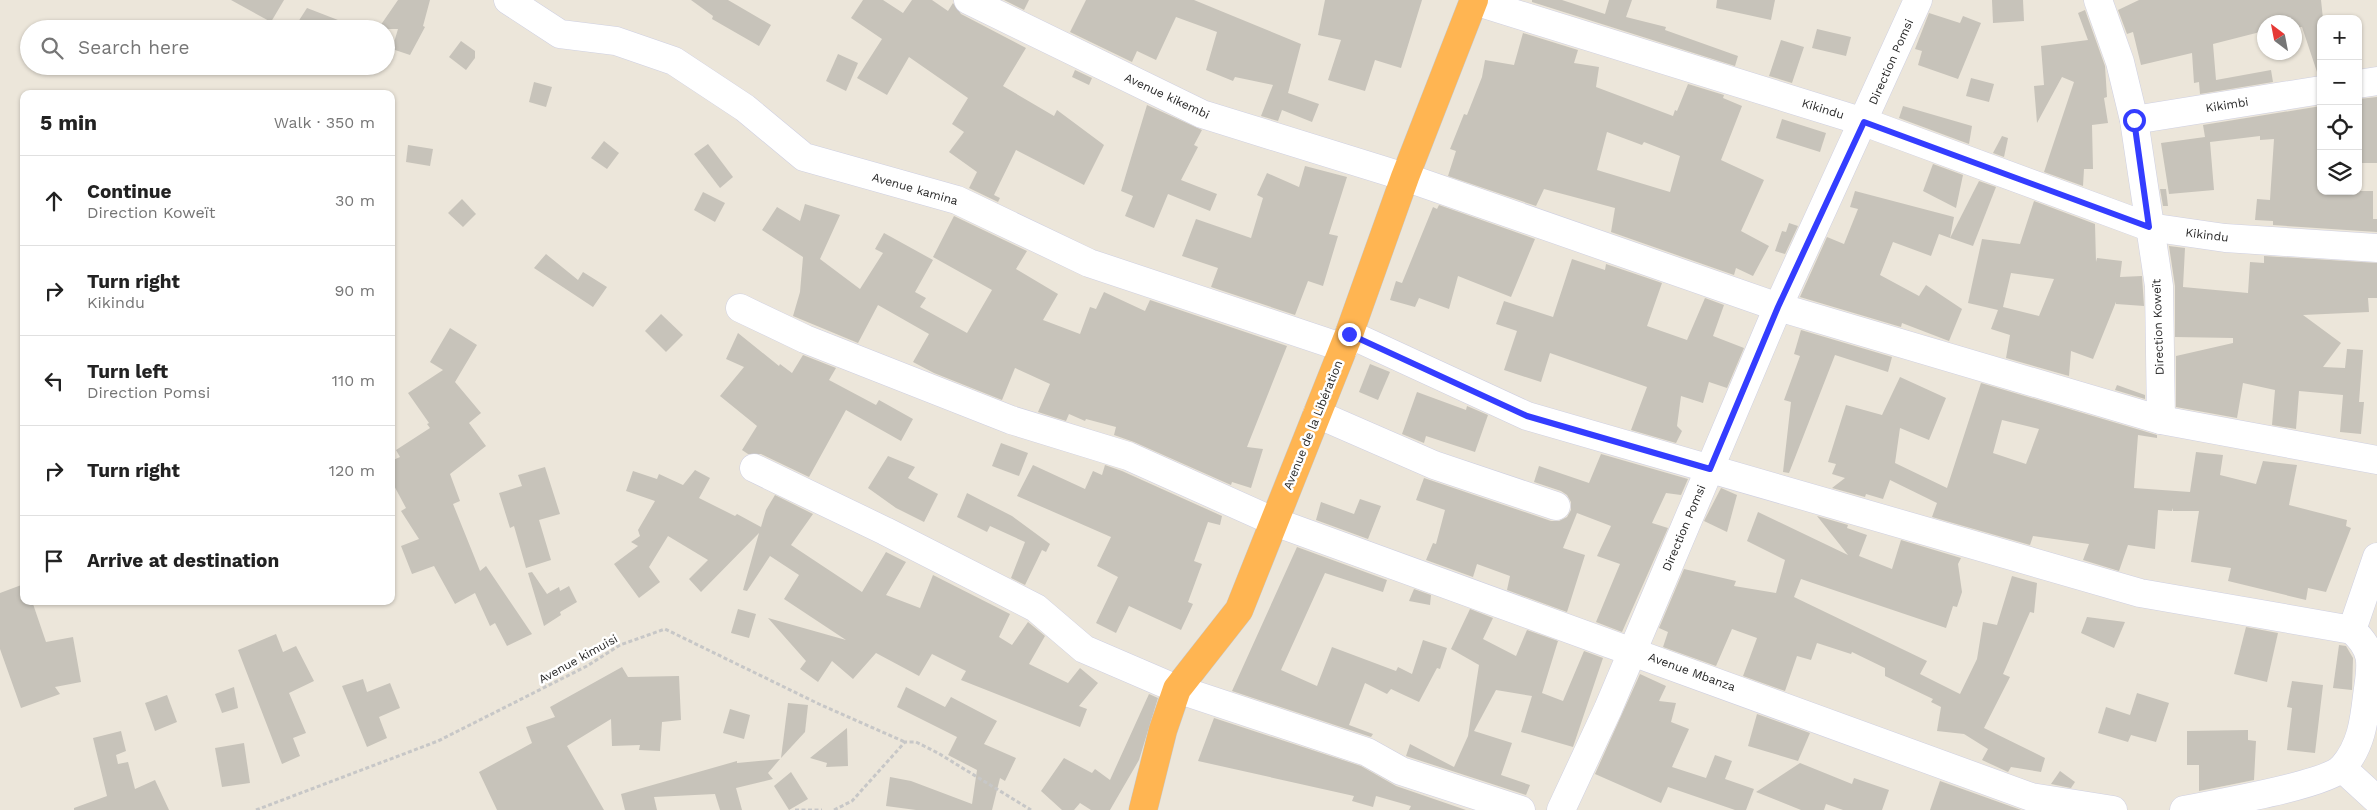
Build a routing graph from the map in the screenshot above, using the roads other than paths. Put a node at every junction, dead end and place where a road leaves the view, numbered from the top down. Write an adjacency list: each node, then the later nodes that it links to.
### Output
1 (508, 0): 16 (street, Avenue kamina)
2 (968, 0): 11 (street, Avenue kikembi)
3 (1474, 0): 10 (street, Kikindu); 11 (highway, Avenue de la Libération)
4 (1918, 0): 10 (street, Direction Pomsi)
5 (2098, 0): 9 (street, Direction Koweït)
6 (2377, 81): 7 (street)
7 (2362, 83)
8 (2317, 91): 9 (street, Kikimbi)
9 (2134, 120): 12 (street, Direction Koweït)
10 (1864, 122): 12 (street, Kikindu); 14 (street, Direction Pomsi)
11 (1405, 177): 14 (street, Avenue kikembi); 16 (highway, Avenue de la Libération)
12 (2149, 227): 13 (street, Kikindu); 18 (street, Direction Koweït)
13 (2377, 248)
14 (1778, 307): 18 (street, Avenue kikembi); 21 (street, Direction Pomsi)
15 (740, 308): 23 (street, Avenue Mbanza)
16 (1346, 341): 17 (highway, Avenue de la Libération); 21 (street, Avenue kamina)
17 (1317, 414): 22 (street); 23 (highway, Avenue de la Libération)
18 (2160, 420): 19 (street, Avenue kikembi)
19 (2377, 460)
20 (754, 468): 27 (street)
21 (1710, 469): 25 (street, Avenue kamina); 26 (street, Direction Pomsi)
22 (1556, 506)
23 (1274, 522): 26 (street, Avenue Mbanza); 27 (highway, Avenue de la Libération)
24 (2377, 557): 25 (street)
25 (2364, 639): 28 (street)
26 (1632, 650): 32 (street, Direction Pomsi); 33 (street, Avenue Mbanza)
27 (1177, 689): 30 (highway, Avenue de la Libération); 31 (street)
28 (2342, 768): 29 (street); 34 (street)
29 (2377, 800)
30 (1143, 810)
31 (1521, 810)
32 (1561, 810)
33 (2113, 810)
34 (2184, 810)

